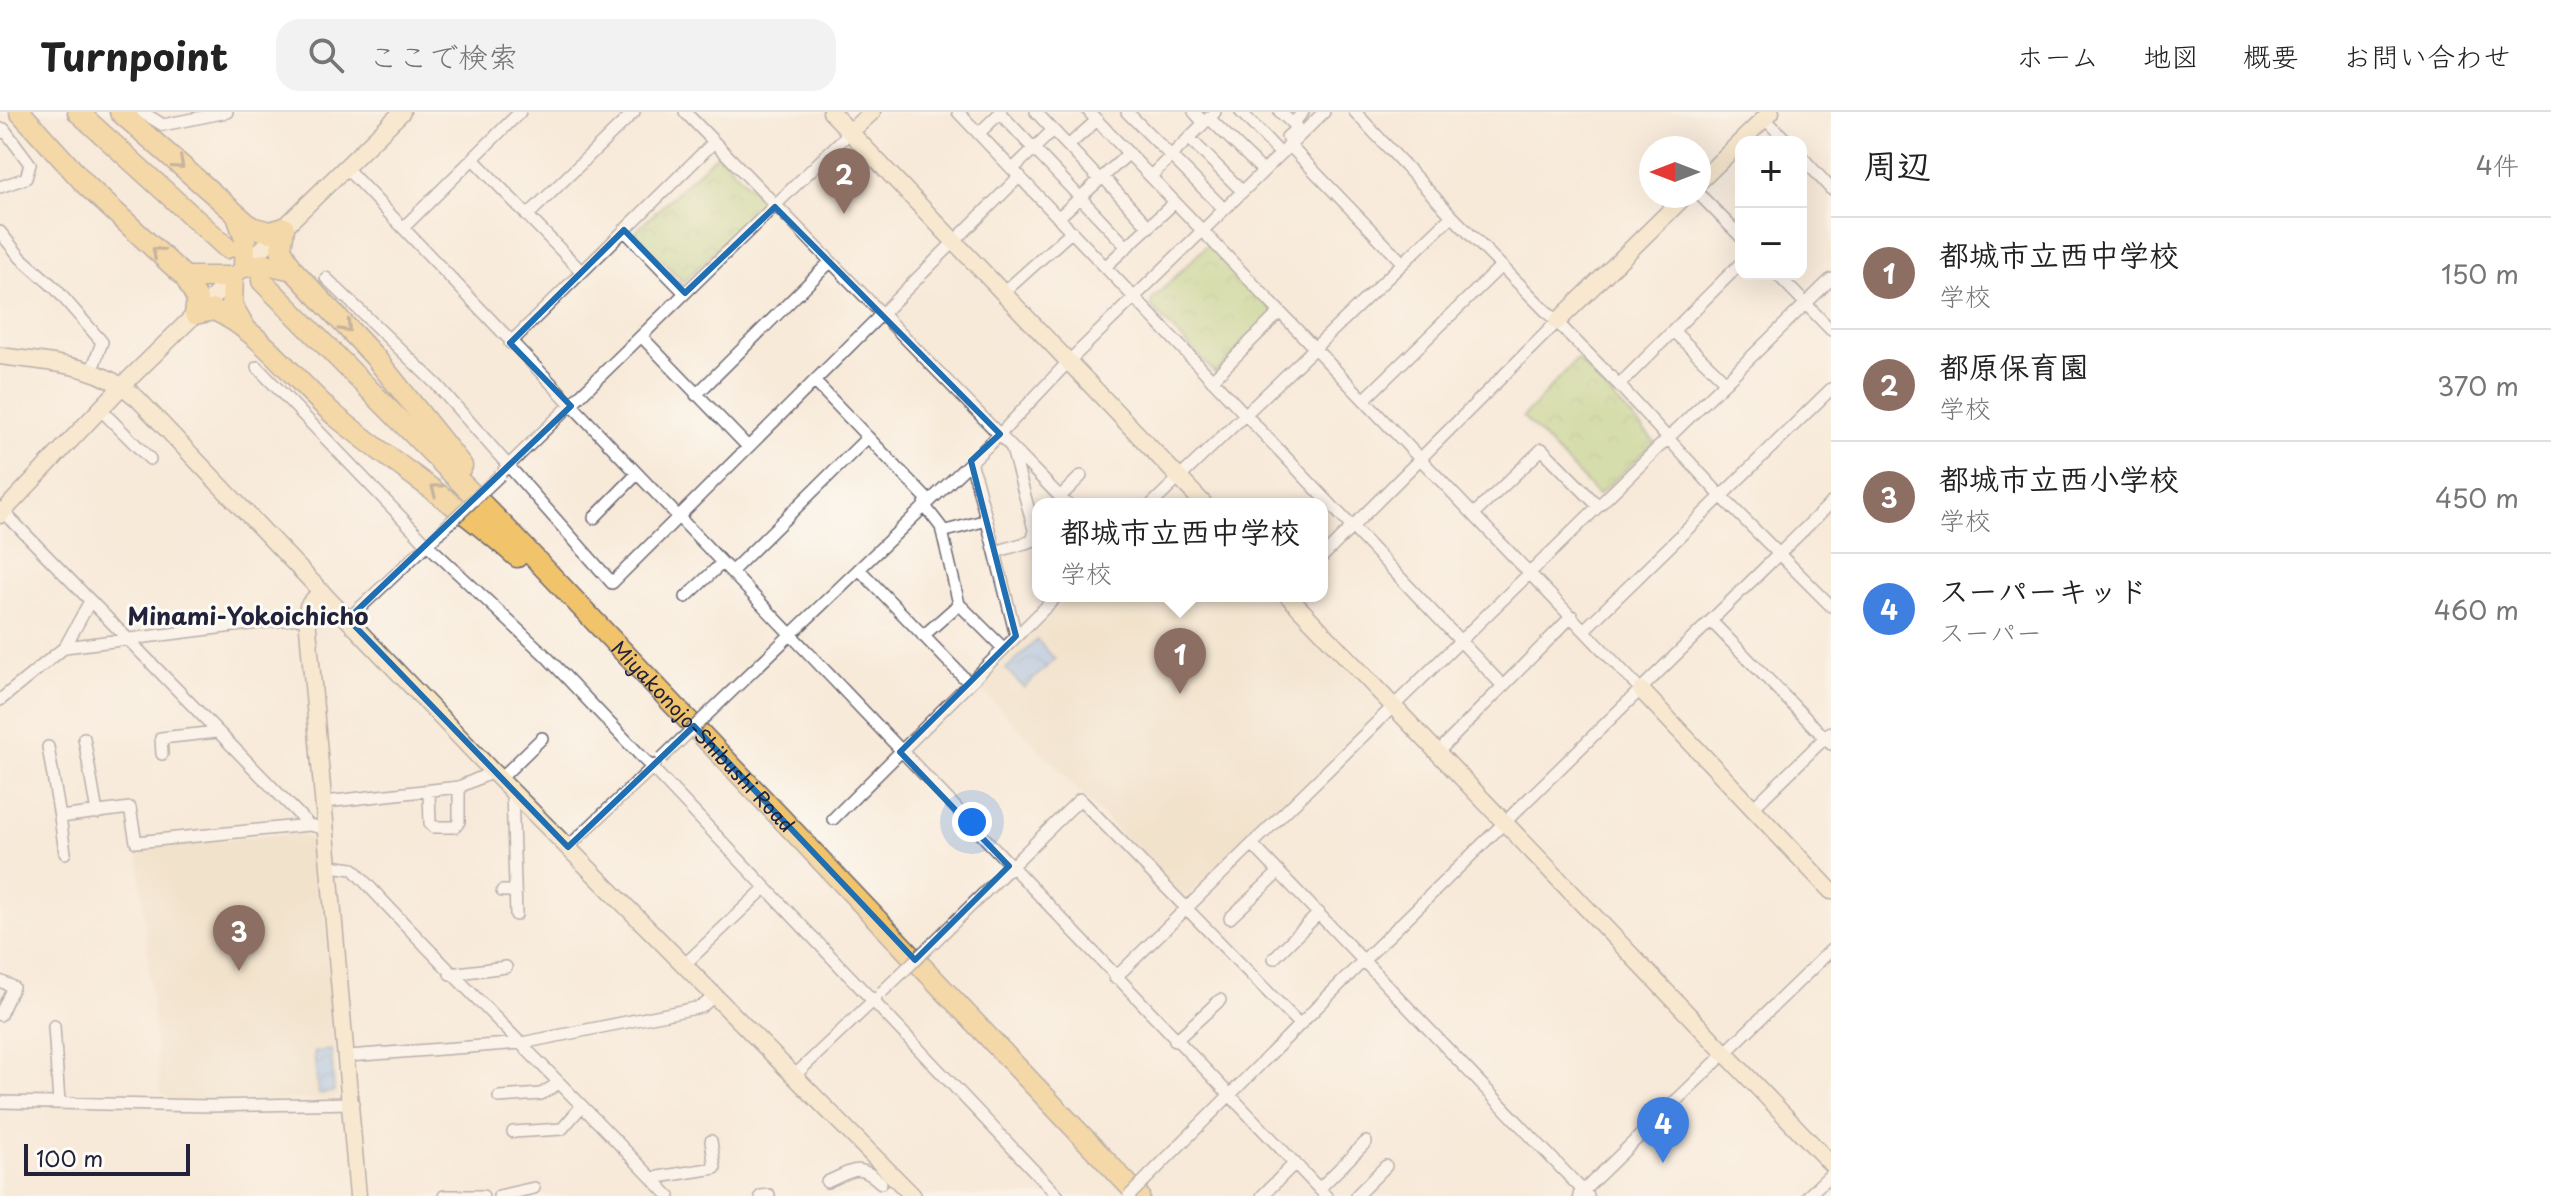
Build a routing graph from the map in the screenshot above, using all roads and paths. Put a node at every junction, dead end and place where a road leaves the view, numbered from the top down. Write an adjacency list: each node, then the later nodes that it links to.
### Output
1 (20, 112): 81 (highway, one-way to 1)
2 (78, 112): 72 (highway)
3 (120, 112): 58 (highway, one-way to 58)
4 (142, 112): 5 (street)
5 (227, 112)
6 (402, 112): 43 (street)
7 (520, 112): 39 (street)
8 (634, 112): 59 (street)
9 (685, 112): 32 (street)
10 (831, 112): 28 (street)
11 (872, 112): 28 (street)
12 (958, 112): 29 (street)
13 (1000, 112): 29 (street); 35 (street)
14 (1036, 112): 27 (street)
15 (1127, 112): 38 (street)
16 (1194, 112): 24 (street)
17 (1241, 112): 36 (street)
18 (1280, 112): 25 (street)
19 (1303, 112): 25 (street)
20 (1324, 112): 33 (street)
21 (1355, 112): 60 (street)
22 (1768, 115): 30 (street); 44 (street)
23 (1093, 116): 34 (street); 37 (street)
24 (1209, 118): 31 (street); 41 (street)
25 (1296, 127): 36 (street)
26 (1, 129): 50 (street)
27 (1053, 130): 34 (street); 35 (street)
28 (850, 132): 56 (street); 70 (street)
29 (979, 133): 46 (street)
30 (1784, 136)
31 (1189, 138): 38 (street); 49 (street)
32 (714, 142): 56 (street); 66 (street)
33 (1289, 145): 62 (street); 74 (street)
34 (1068, 146): 48 (street)
35 (1033, 149): 46 (street); 52 (street)
36 (1276, 149): 41 (street)
37 (1129, 153): 47 (street); 48 (street)
38 (1171, 156): 47 (street); 54 (street)
39 (473, 159): 59 (street); 63 (street)
40 (1807, 162): 42 (street)
41 (1258, 166): 49 (street)
42 (1811, 166): 45 (street); 51 (street)
43 (345, 167): 63 (street); 65 (street)
44 (1711, 170)
45 (1807, 170)
46 (1017, 172): 61 (street); 70 (street)
47 (1151, 176): 53 (street)
48 (1101, 179): 52 (street); 64 (street)
49 (1237, 186): 54 (street)
50 (0, 187)
51 (1831, 189)
52 (1081, 197): 61 (street); 71 (street)
53 (1175, 202): 62 (street); 64 (street)
54 (1219, 204): 62 (street)
55 (1711, 206): 67 (street)
56 (775, 207): 73 (street); 86 (street)
57 (1673, 208): 93 (street)
58 (237, 216): 65 (highway); 79 (highway)
59 (527, 216): 80 (street)
60 (1452, 216): 74 (street); 75 (street)
61 (1059, 217): 68 (street)
62 (1202, 224): 88 (street); 90 (street)
63 (404, 227): 98 (street)
64 (1149, 227): 71 (street)
65 (284, 228): 78 (highway); 79 (street)
66 (624, 230): 80 (street); 86 (street)
67 (1735, 230)
68 (1072, 231): 76 (street); 87 (street)
69 (0, 232): 103 (street)
70 (956, 241): 87 (street); 92 (street)
71 (1127, 247): 76 (street)
72 (227, 248)
73 (830, 262): 92 (street); 110 (street)
74 (1402, 262): 99 (street)
75 (1501, 266): 93 (street); 111 (street)
76 (1105, 267): 88 (street)
77 (1735, 269): 96 (street)
78 (293, 270): 79 (highway); 176 (highway, one-way to 176)
79 (238, 272): 81 (highway); 91 (street); 95 (highway)
80 (582, 272): 98 (street)
81 (185, 277): 91 (highway)
82 (326, 278): 123 (street)
83 (1831, 279): 89 (street)
84 (1783, 280): 89 (street)
85 (262, 281): 176 (highway, Miyakonojo-Shibushi Road)
86 (685, 293): 97 (street)
87 (1003, 293): 101 (street)
88 (1134, 297): 101 (street); 104 (street)
89 (1805, 303): 94 (street); 106 (street)
90 (1280, 312): 99 (street); 104 (street)
91 (195, 314): 95 (highway); 107 (street)
92 (881, 317): 105 (street); 115 (street)
93 (1557, 322): 108 (street); 121 (street)
94 (1831, 330)
95 (247, 331): 176 (highway, one-way to 95)
96 (1673, 331): 106 (street); 108 (street)
97 (641, 336): 110 (street); 112 (street)
98 (510, 343): 112 (street)
99 (1316, 348): 111 (street); 114 (street)
100 (0, 356): 103 (street)
101 (1068, 362): 115 (street); 126 (street)
102 (257, 367): 145 (street)
103 (92, 370): 107 (street)
104 (1212, 380): 114 (street)
105 (815, 382): 116 (street); 119 (street)
106 (1726, 382): 117 (street)
107 (123, 385): 113 (street); 154 (street)
108 (1619, 385): 117 (street)
109 (1831, 389): 127 (street)
110 (696, 395): 119 (street)
111 (1365, 399): 121 (street)
112 (571, 406): 123 (street); 124 (street)
113 (100, 409): 120 (street); 137 (street)
114 (1245, 415): 126 (street); 132 (street)
115 (1000, 434): 118 (street); 122 (street)
116 (868, 437): 134 (street); 152 (street)
117 (1667, 440): 127 (street); 136 (street)
118 (1011, 446): 128 (street); 138 (street)
119 (748, 447): 140 (street)
120 (150, 459)
121 (1423, 460): 139 (street); 143 (street)
122 (971, 461): 134 (street); 142 (street)
123 (509, 465): 140 (street); 145 (street, bridge)
124 (637, 474): 140 (street); 141 (street)
125 (1081, 476): 129 (street)
126 (1180, 478): 130 (street); 131 (street)
127 (1721, 496): 149 (street); 165 (street)
128 (1059, 498)
129 (1064, 498)
130 (1158, 498)
131 (1198, 498)
132 (1325, 498)
133 (1328, 501): 143 (street)
134 (926, 503): 144 (street); 151 (street)
135 (1831, 503): 149 (street)
136 (1598, 506): 139 (street); 153 (street)
137 (1, 512): 156 (street)
138 (1032, 513)
139 (1474, 514): 153 (street)
140 (678, 517): 150 (street)
141 (594, 518)
142 (987, 520): 144 (street); 148 (street)
143 (1353, 527): 147 (street); 170 (street)
144 (942, 532): 159 (street)
145 (430, 541): 163 (street); 187 (street)
146 (1032, 541): 148 (street)
147 (1328, 551)
148 (995, 552): 168 (street)
149 (1779, 553): 160 (street); 164 (street)
150 (722, 563): 152 (street); 155 (street)
151 (859, 569): 166 (street); 167 (street)
152 (731, 572): 166 (street)
153 (1530, 572): 161 (street); 170 (street)
154 (321, 591): 162 (street); 163 (street)
155 (686, 597)
156 (90, 601): 169 (street); 171 (street)
157 (1051, 602): 168 (street)
158 (1294, 602): 178 (street)
159 (959, 604): 167 (street); 172 (street)
160 (1831, 606)
161 (1572, 616): 165 (street); 174 (street)
162 (307, 617): 169 (street); 192 (street)
163 (348, 619): 188 (street)
164 (1711, 621): 175 (street); 182 (street)
165 (1584, 630): 175 (street)
166 (789, 633): 185 (street); 187 (street, bridge)
167 (923, 636): 173 (street)
168 (1016, 636): 172 (street)
169 (128, 639): 171 (street); 179 (street)
170 (1461, 640): 174 (street); 178 (street)
171 (65, 647): 177 (street)
172 (1004, 649): 173 (street)
173 (969, 683): 185 (street)
174 (1503, 686): 184 (street)
175 (1641, 690): 193 (street); 197 (street)
176 (660, 691): 262 (highway, Miyakonojo-Shibushi Road)
177 (0, 700)
178 (1395, 708): 184 (street); 200 (street)
179 (217, 732): 186 (street); 198 (street)
180 (84, 738): 194 (street)
181 (542, 738): 188 (street)
182 (1829, 738): 193 (street)
183 (48, 747): 195 (street)
184 (1439, 751): 197 (street)
185 (900, 752): 196 (street); 204 (street)
186 (162, 754)
187 (650, 769): 201 (street); 206 (street)
188 (496, 775): 189 (street); 191 (street)
189 (459, 787): 190 (street); 190 (street)
190 (429, 792): 192 (street)
191 (512, 792): 201 (street); 208 (street)
192 (325, 802): 199 (street)
193 (1753, 808): 209 (street)
194 (97, 813): 195 (street); 198 (street)
195 (60, 817): 202 (street)
196 (833, 819)
197 (1505, 823): 216 (street); 230 (street)
198 (309, 825): 199 (street)
199 (327, 829): 203 (street)
200 (1252, 844): 205 (street); 210 (street)
201 (568, 847): 217 (street)
202 (65, 853)
203 (331, 866): 219 (street); 231 (street)
204 (1009, 866): 210 (street); 220 (street); 224 (street, bridge)
205 (1279, 872): 211 (street); 213 (street)
206 (764, 889): 217 (street); 224 (street)
207 (502, 891): 208 (street)
208 (515, 891): 212 (street)
209 (1831, 891)
210 (1187, 909): 220 (street); 226 (street)
211 (1319, 913): 215 (street); 216 (street)
212 (516, 915)
213 (1230, 918)
214 (1831, 950): 230 (street)
215 (1274, 958)
216 (1364, 960): 226 (street); 252 (street)
217 (684, 965): 222 (street)
218 (506, 967): 219 (street)
219 (450, 974): 229 (street)
220 (1115, 978): 228 (street)
221 (0, 981): 225 (street)
222 (715, 996): 229 (street); 232 (street)
223 (1220, 1000): 228 (street)
224 (872, 1002): 232 (street); 260 (street)
225 (0, 1015)
226 (1300, 1025): 234 (street)
227 (54, 1026): 237 (street)
228 (1175, 1041): 234 (street)
229 (522, 1043): 231 (street); 233 (street)
230 (1725, 1054): 244 (street); 252 (street)
231 (348, 1056): 238 (street)
232 (794, 1076): 248 (street)
233 (559, 1083): 235 (street); 239 (street)
234 (1229, 1094): 243 (street); 261 (street, bridge)
235 (499, 1097)
236 (0, 1102): 237 (street)
237 (59, 1103): 238 (street)
238 (353, 1103): 253 (street)
239 (581, 1107): 240 (street); 247 (street)
240 (513, 1132)
241 (711, 1141): 247 (street)
242 (1366, 1142): 251 (street)
243 (1295, 1163): 251 (street); 263 (street)
244 (1831, 1164)
245 (1386, 1166): 264 (street)
246 (1831, 1174): 265 (street)
247 (652, 1178): 257 (street)
248 (886, 1178): 249 (street); 258 (street); 259 (street)
249 (827, 1182)
250 (534, 1188): 256 (street)
251 (1323, 1192)
252 (1583, 1194)
253 (358, 1196)
254 (444, 1196): 255 (street)
255 (483, 1196)
256 (499, 1196)
257 (669, 1196)
258 (877, 1196)
259 (913, 1196)
260 (1058, 1196)
261 (1129, 1196)
262 (1139, 1196)
263 (1262, 1196)
264 (1356, 1196)
265 (1808, 1196)

